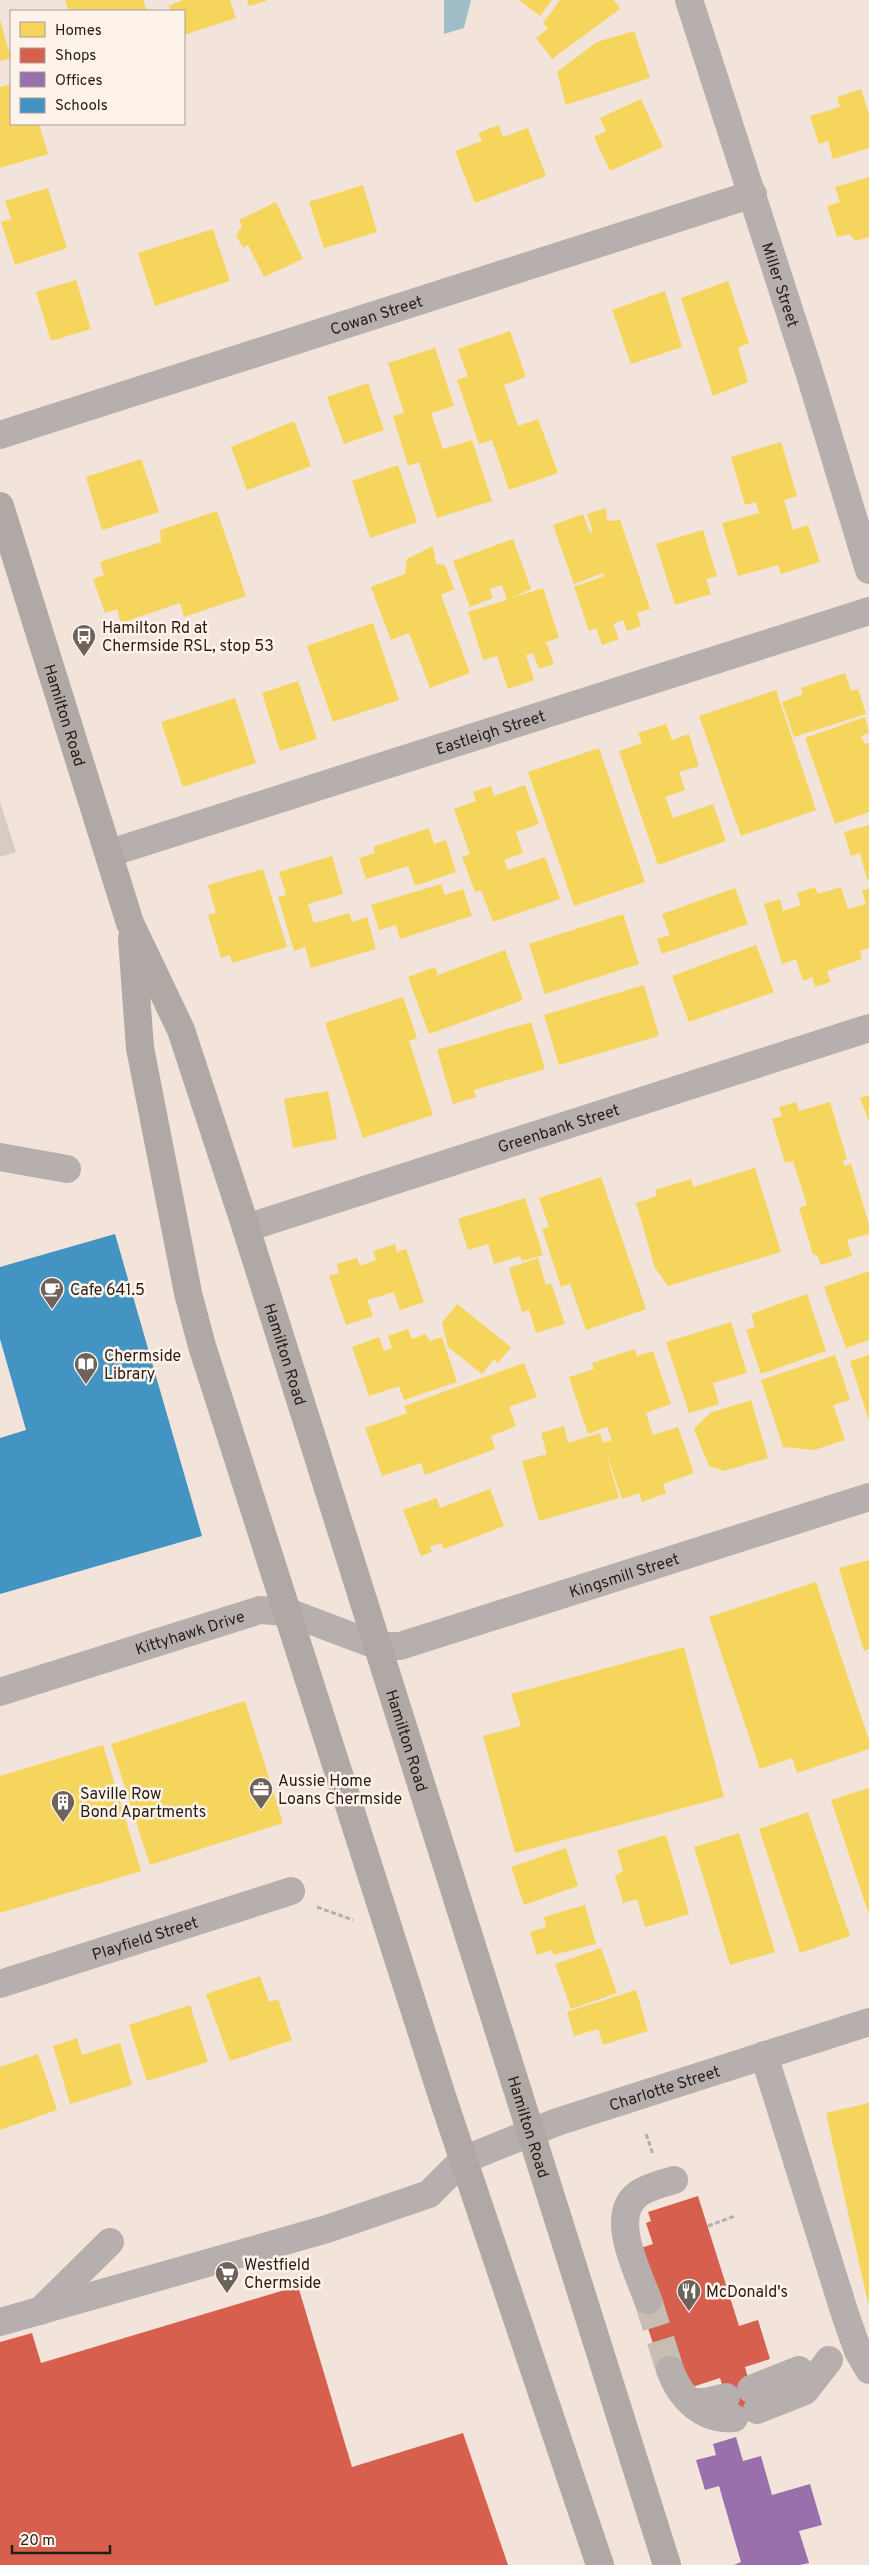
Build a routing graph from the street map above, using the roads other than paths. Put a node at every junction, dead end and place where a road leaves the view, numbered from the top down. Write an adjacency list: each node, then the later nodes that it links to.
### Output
1 (689, 0): 2 (street, Miller Street)
2 (753, 194): 3 (street, Cowan Street); 5 (street, Miller Street)
3 (0, 435)
4 (0, 506): 7 (main road, Hamilton Road)
5 (869, 570)
6 (869, 611): 7 (street, Eastleigh Street)
7 (110, 853): 8 (main road, Hamilton Road)
8 (130, 923): 12 (main road, Hamilton Road); 14 (main road, Hamilton Road)
9 (869, 1028): 12 (street, Greenbank Street)
10 (0, 1157): 11 (street)
11 (67, 1169)
12 (246, 1228): 15 (main road, Hamilton Road)
13 (869, 1497): 15 (street, Kingsmill Street)
14 (288, 1612): 15 (street, Kittyhawk Drive); 16 (street, Kittyhawk Drive); 22 (main road, Hamilton Road)
15 (378, 1646): 21 (main road, Hamilton Road)
16 (0, 1692)
17 (291, 1891): 18 (street, Playfield Street)
18 (0, 1984)
19 (869, 2022): 20 (street, Charlotte Street)
20 (764, 2055): 21 (street, Charlotte Street); 31 (street)
21 (531, 2132): 22 (street, Charlotte Street); 34 (main road, Hamilton Road)
22 (463, 2160): 26 (street); 33 (main road, Hamilton Road)
23 (674, 2180): 25 (street)
24 (110, 2242): 26 (street)
25 (648, 2300)
26 (37, 2313): 27 (street)
27 (0, 2322)
28 (829, 2360): 32 (street)
29 (670, 2370): 32 (street)
30 (799, 2370): 32 (street)
31 (869, 2370)
32 (742, 2404)
33 (600, 2565)
34 (667, 2565)

